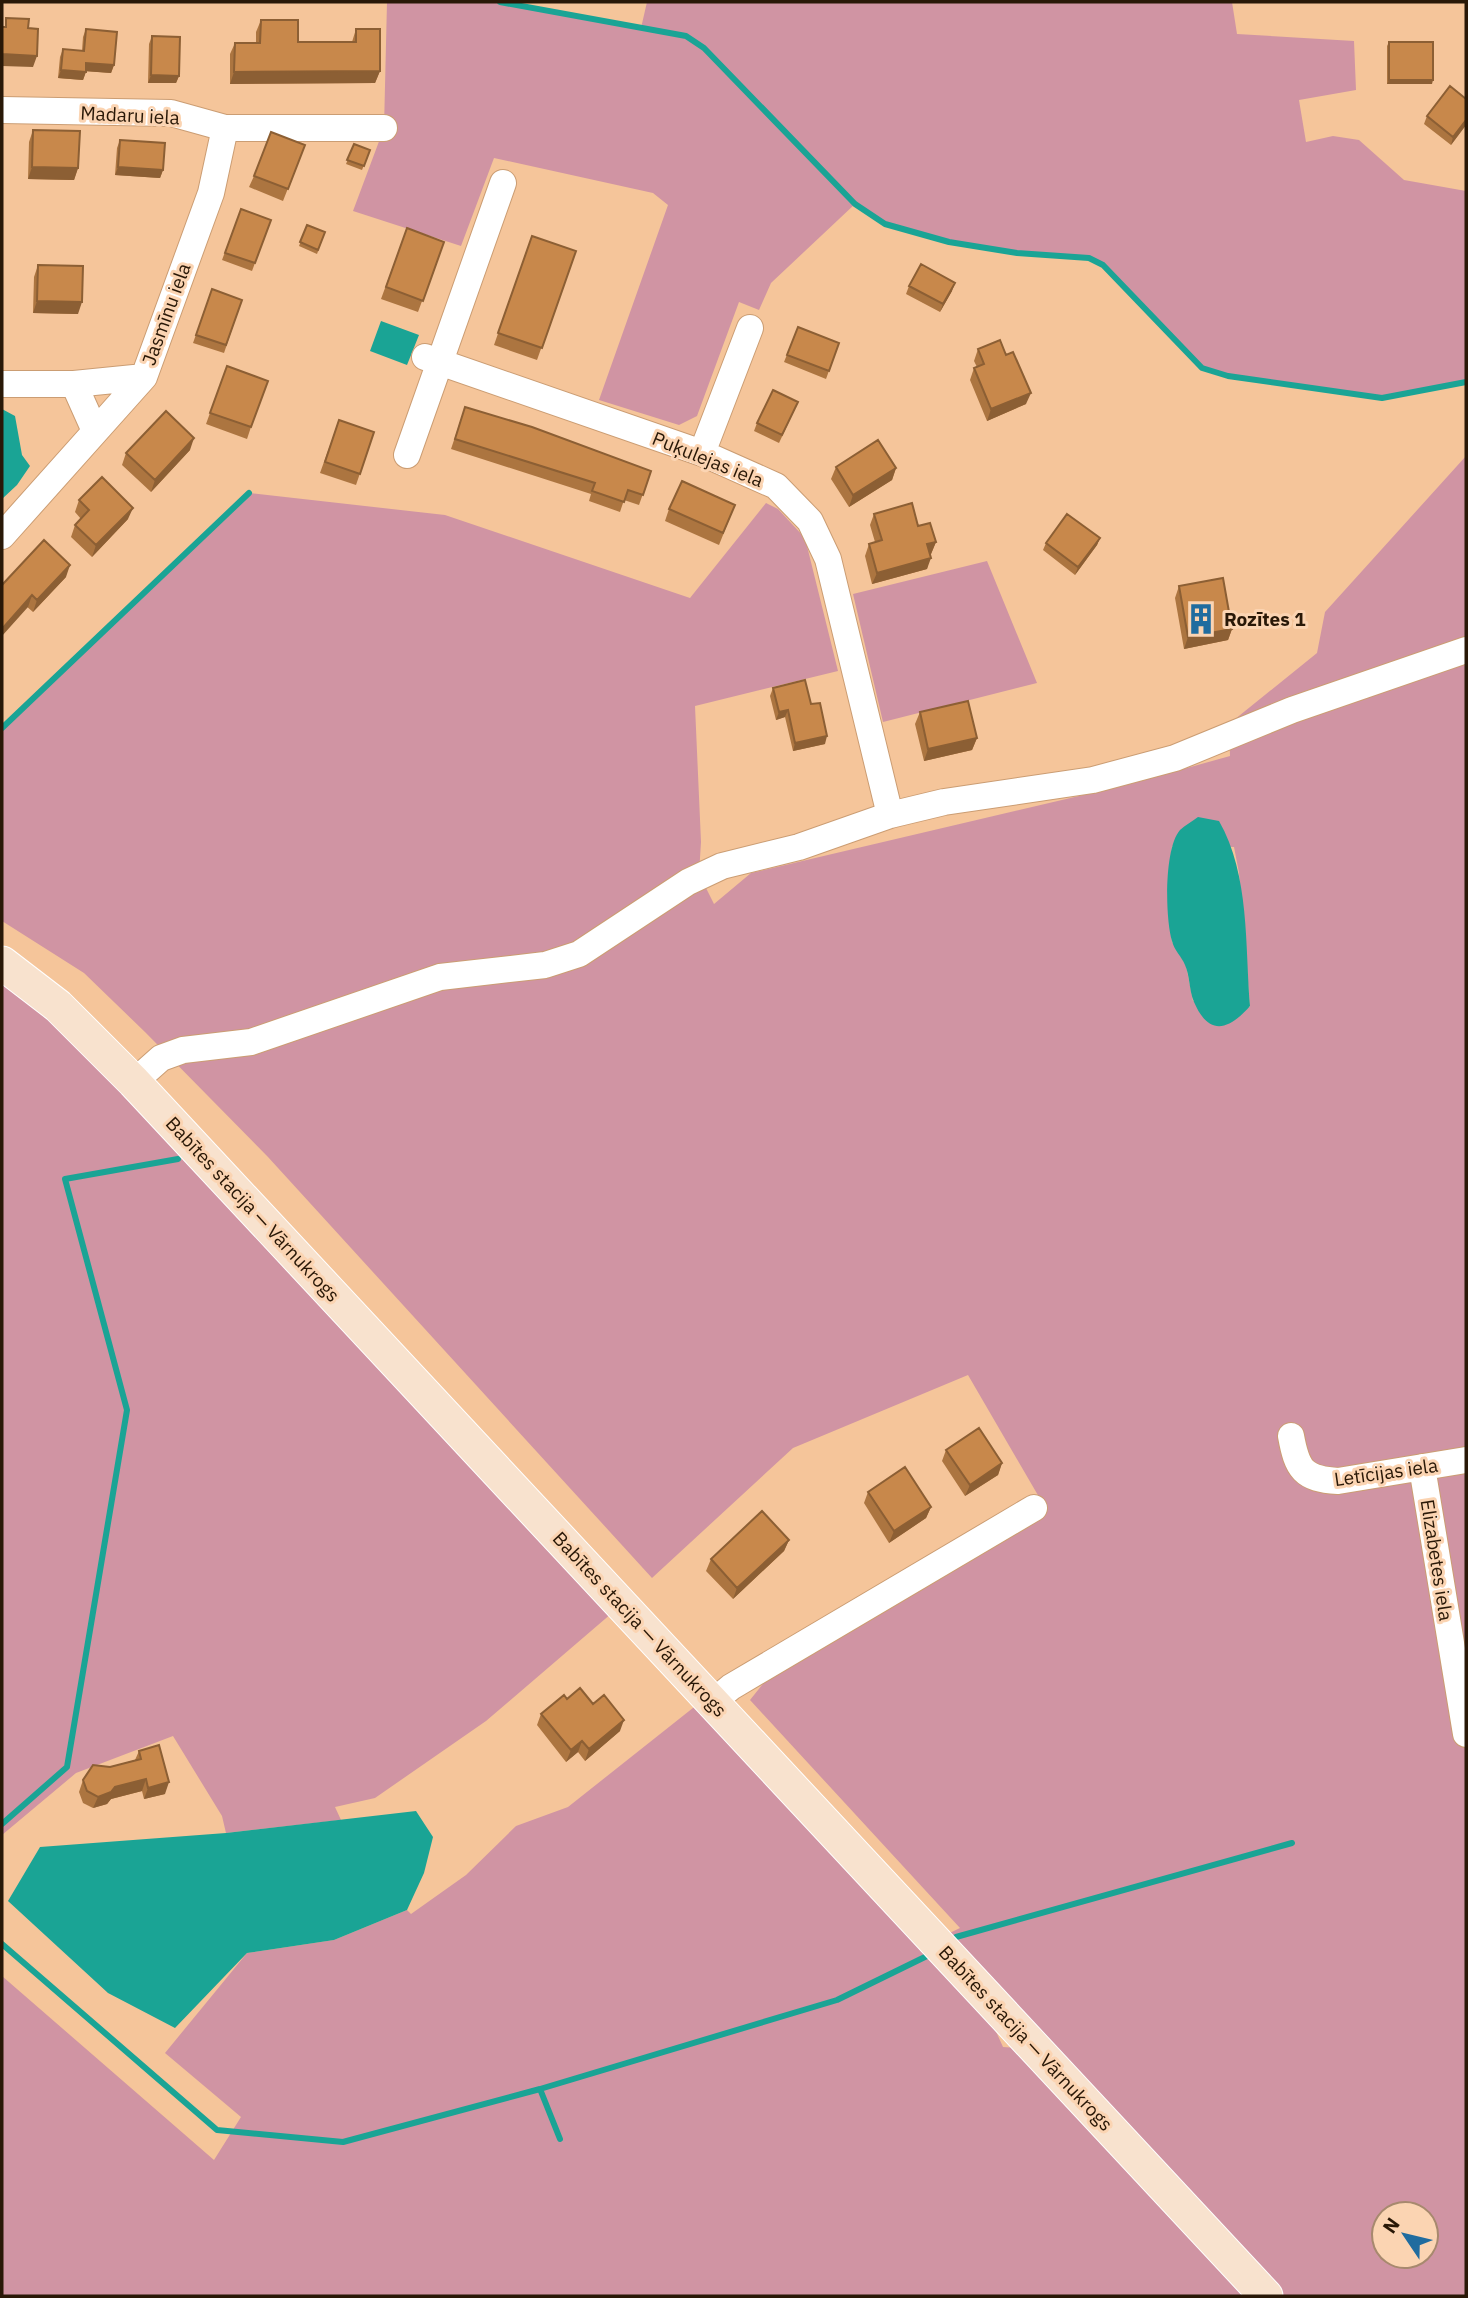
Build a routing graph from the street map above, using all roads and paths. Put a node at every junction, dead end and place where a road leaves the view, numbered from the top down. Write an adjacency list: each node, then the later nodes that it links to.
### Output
1 (2, 110): 2 (street, Madaru iela)
2 (225, 128): 3 (street, Madaru iela); 7 (street, Jasmīnu iela)
3 (384, 128)
4 (503, 183): 6 (street)
5 (750, 328): 11 (street)
6 (433, 359): 11 (street, Puķulejas iela); 12 (street)
7 (144, 377): 9 (street); 10 (street, Jasmīnu iela)
8 (2, 384): 9 (street)
9 (74, 384): 10 (street)
10 (95, 431): 13 (street, Jasmīnu iela)
11 (702, 453): 15 (street, Puķulejas iela)
12 (407, 455)
13 (2, 536)
14 (1466, 650): 15 (street)
15 (890, 815): 17 (street)
16 (2, 963): 17 (main road, Babītes stacija — Vārnukrogs)
17 (134, 1082): 22 (main road, Babītes stacija — Vārnukrogs)
18 (1291, 1436): 20 (street, Letīcijas iela)
19 (1466, 1460): 20 (street, Letīcijas iela)
20 (1422, 1467): 23 (street, Elizabetes iela)
21 (1034, 1508): 22 (street)
22 (713, 1702): 24 (main road, Babītes stacija — Vārnukrogs)
23 (1466, 1734)
24 (1266, 2296)

